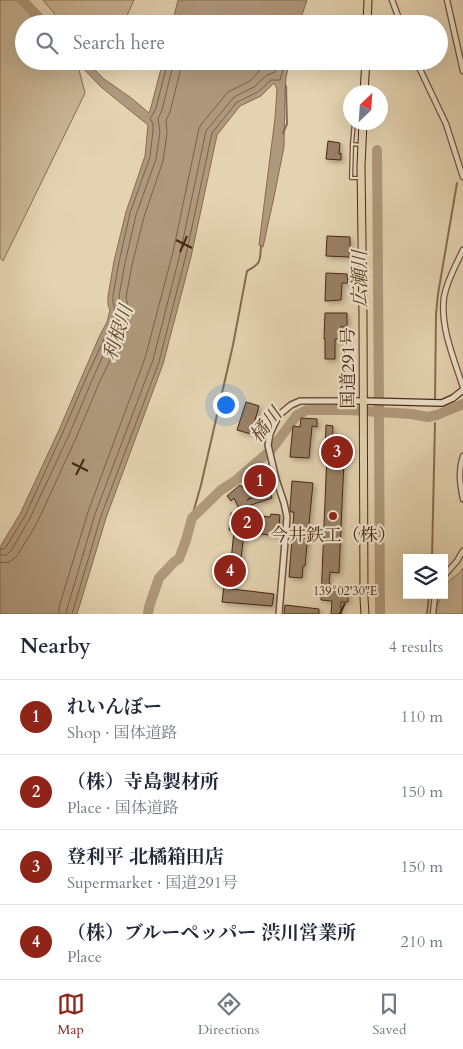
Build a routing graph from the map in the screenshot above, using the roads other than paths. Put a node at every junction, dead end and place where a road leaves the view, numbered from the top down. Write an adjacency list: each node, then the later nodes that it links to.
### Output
1 (368, 0): 4 (highway)
2 (392, 0): 5 (street)
3 (447, 0): 8 (street)
4 (367, 15)
5 (398, 15)
6 (365, 70): 9 (highway)
7 (420, 70): 14 (street)
8 (463, 71)
9 (364, 85)
10 (353, 130): 12 (lane)
11 (363, 130): 13 (highway, 国道291号)
12 (352, 144): 13 (lane); 15 (lane)
13 (362, 145): 15 (highway, 国道291号)
14 (463, 177)
15 (361, 178): 18 (highway, 国道291号)
16 (463, 250): 17 (street)
17 (463, 388): 18 (main road)
18 (363, 404): 24 (street); 25 (highway, 国道291号)
19 (463, 456): 20 (street)
20 (463, 499)
21 (463, 551): 22 (street)
22 (448, 571)
23 (435, 599): 26 (street)
24 (279, 614)
25 (365, 614)
26 (433, 614)

